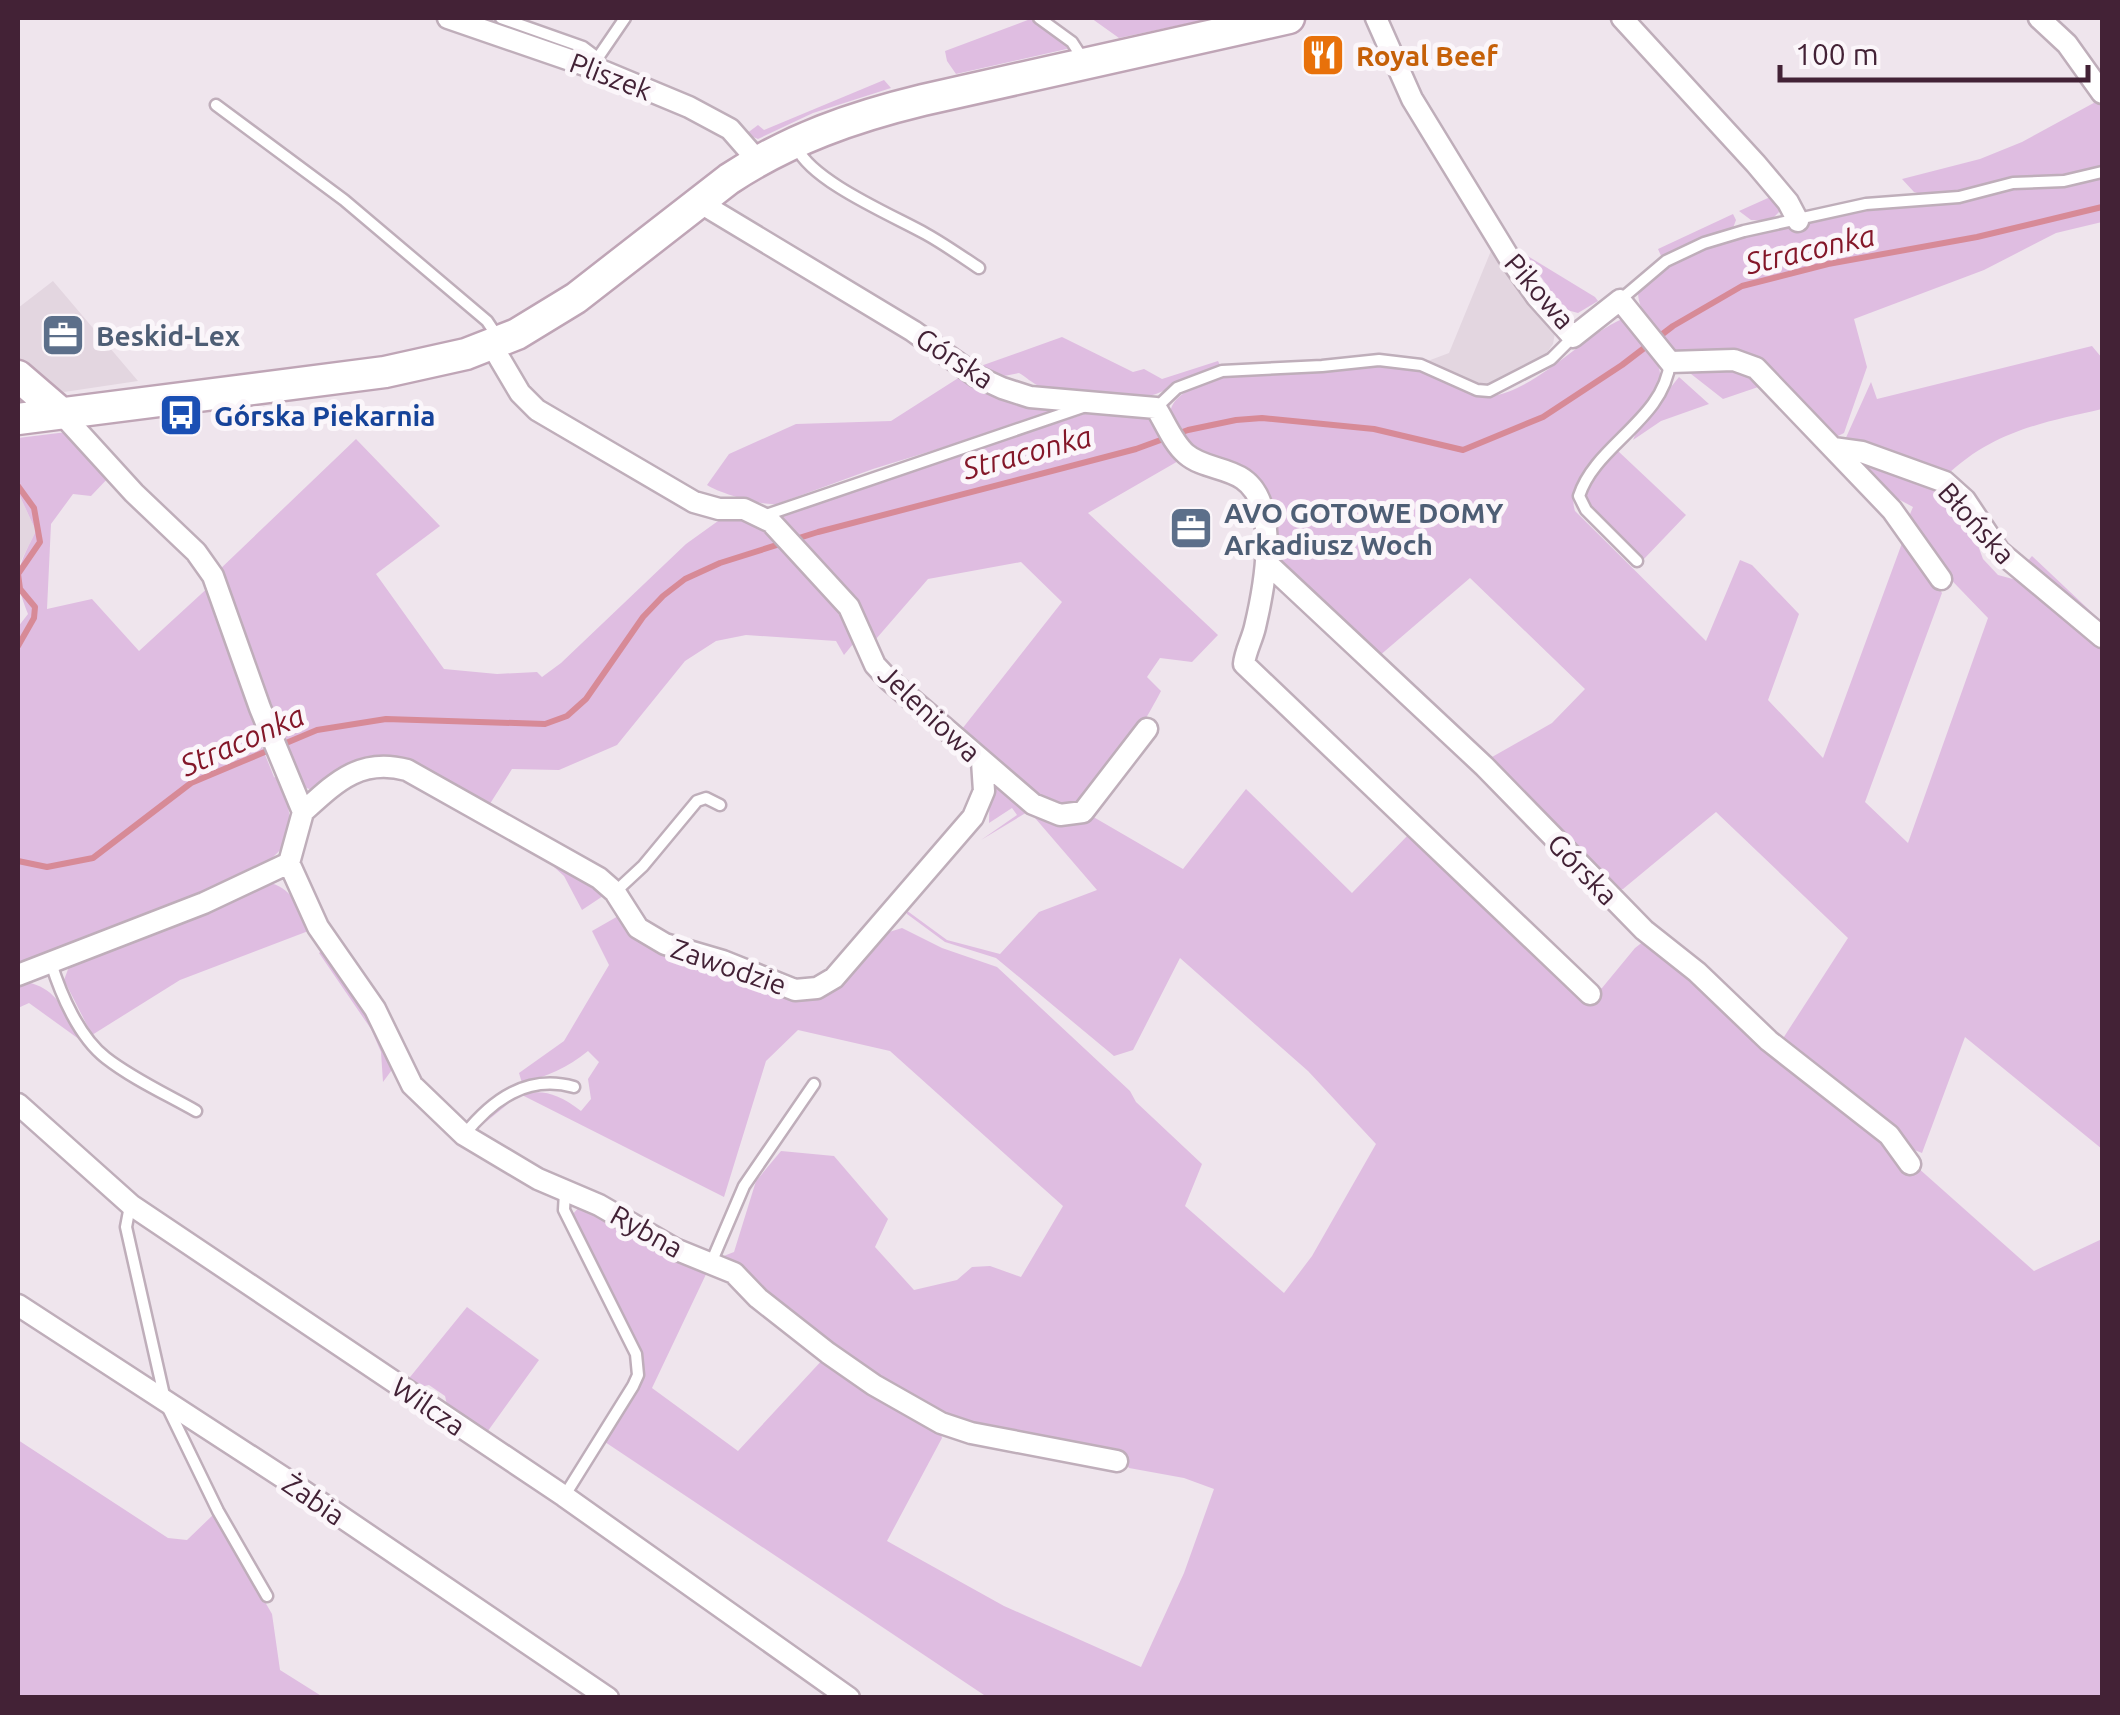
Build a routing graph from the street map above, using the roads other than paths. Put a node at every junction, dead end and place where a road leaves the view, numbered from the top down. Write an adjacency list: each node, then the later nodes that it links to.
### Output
1 (448, 18): 9 (street, Pliszek)
2 (500, 18): 9 (lane)
3 (625, 18): 9 (lane)
4 (1039, 18): 10 (lane)
5 (1289, 18): 10 (street)
6 (1376, 18): 20 (street, Pikowa)
7 (1622, 18): 17 (street)
8 (2038, 18): 11 (street)
9 (600, 64): 14 (street, Pliszek)
10 (1085, 65): 13 (street)
11 (2102, 93)
12 (216, 104): 21 (lane)
13 (794, 142): 14 (street); 18 (lane)
14 (758, 160): 16 (street)
15 (2102, 172): 17 (lane)
16 (700, 202): 21 (street); 24 (street, Górska)
17 (1798, 221): 19 (lane)
18 (978, 268)
19 (1626, 306): 20 (street, Pikowa); 22 (street)
20 (1573, 337): 26 (lane)
21 (496, 342): 25 (street); 29 (street)
22 (1667, 359): 28 (street); 30 (lane)
23 (18, 376): 25 (street)
24 (1094, 403): 26 (street, Górska); 29 (lane)
25 (62, 413): 27 (street); 37 (street)
26 (1160, 416): 31 (street)
27 (18, 420)
28 (1833, 448): 32 (street); 33 (street, Błońska)
29 (766, 519): 35 (street, Jeleniowa)
30 (1637, 561)
31 (1266, 562): 42 (street); 48 (street, Górska)
32 (1941, 579)
33 (2102, 636)
34 (1147, 729): 35 (street, Jeleniowa)
35 (982, 761): 39 (street, Zawodzie)
36 (720, 805): 39 (lane)
37 (303, 812): 38 (street); 39 (street, Zawodzie)
38 (289, 864): 40 (street); 47 (street, Rybna)
39 (615, 892)
40 (50, 962): 41 (street); 46 (lane)
41 (18, 975)
42 (1590, 994)
43 (814, 1084): 51 (lane)
44 (574, 1086): 47 (lane)
45 (18, 1104): 50 (street, Wilcza)
46 (196, 1111)
47 (464, 1135): 49 (street, Rybna)
48 (1910, 1164)
49 (565, 1192): 51 (street, Rybna); 55 (lane)
50 (131, 1205): 53 (lane); 55 (street, Wilcza)
51 (710, 1263): 54 (street, Rybna)
52 (18, 1306): 53 (street, Żabia)
53 (166, 1404): 56 (lane); 57 (street, Żabia)
54 (1117, 1461)
55 (564, 1496): 58 (street, Wilcza)
56 (267, 1596)
57 (608, 1698)
58 (849, 1698)

